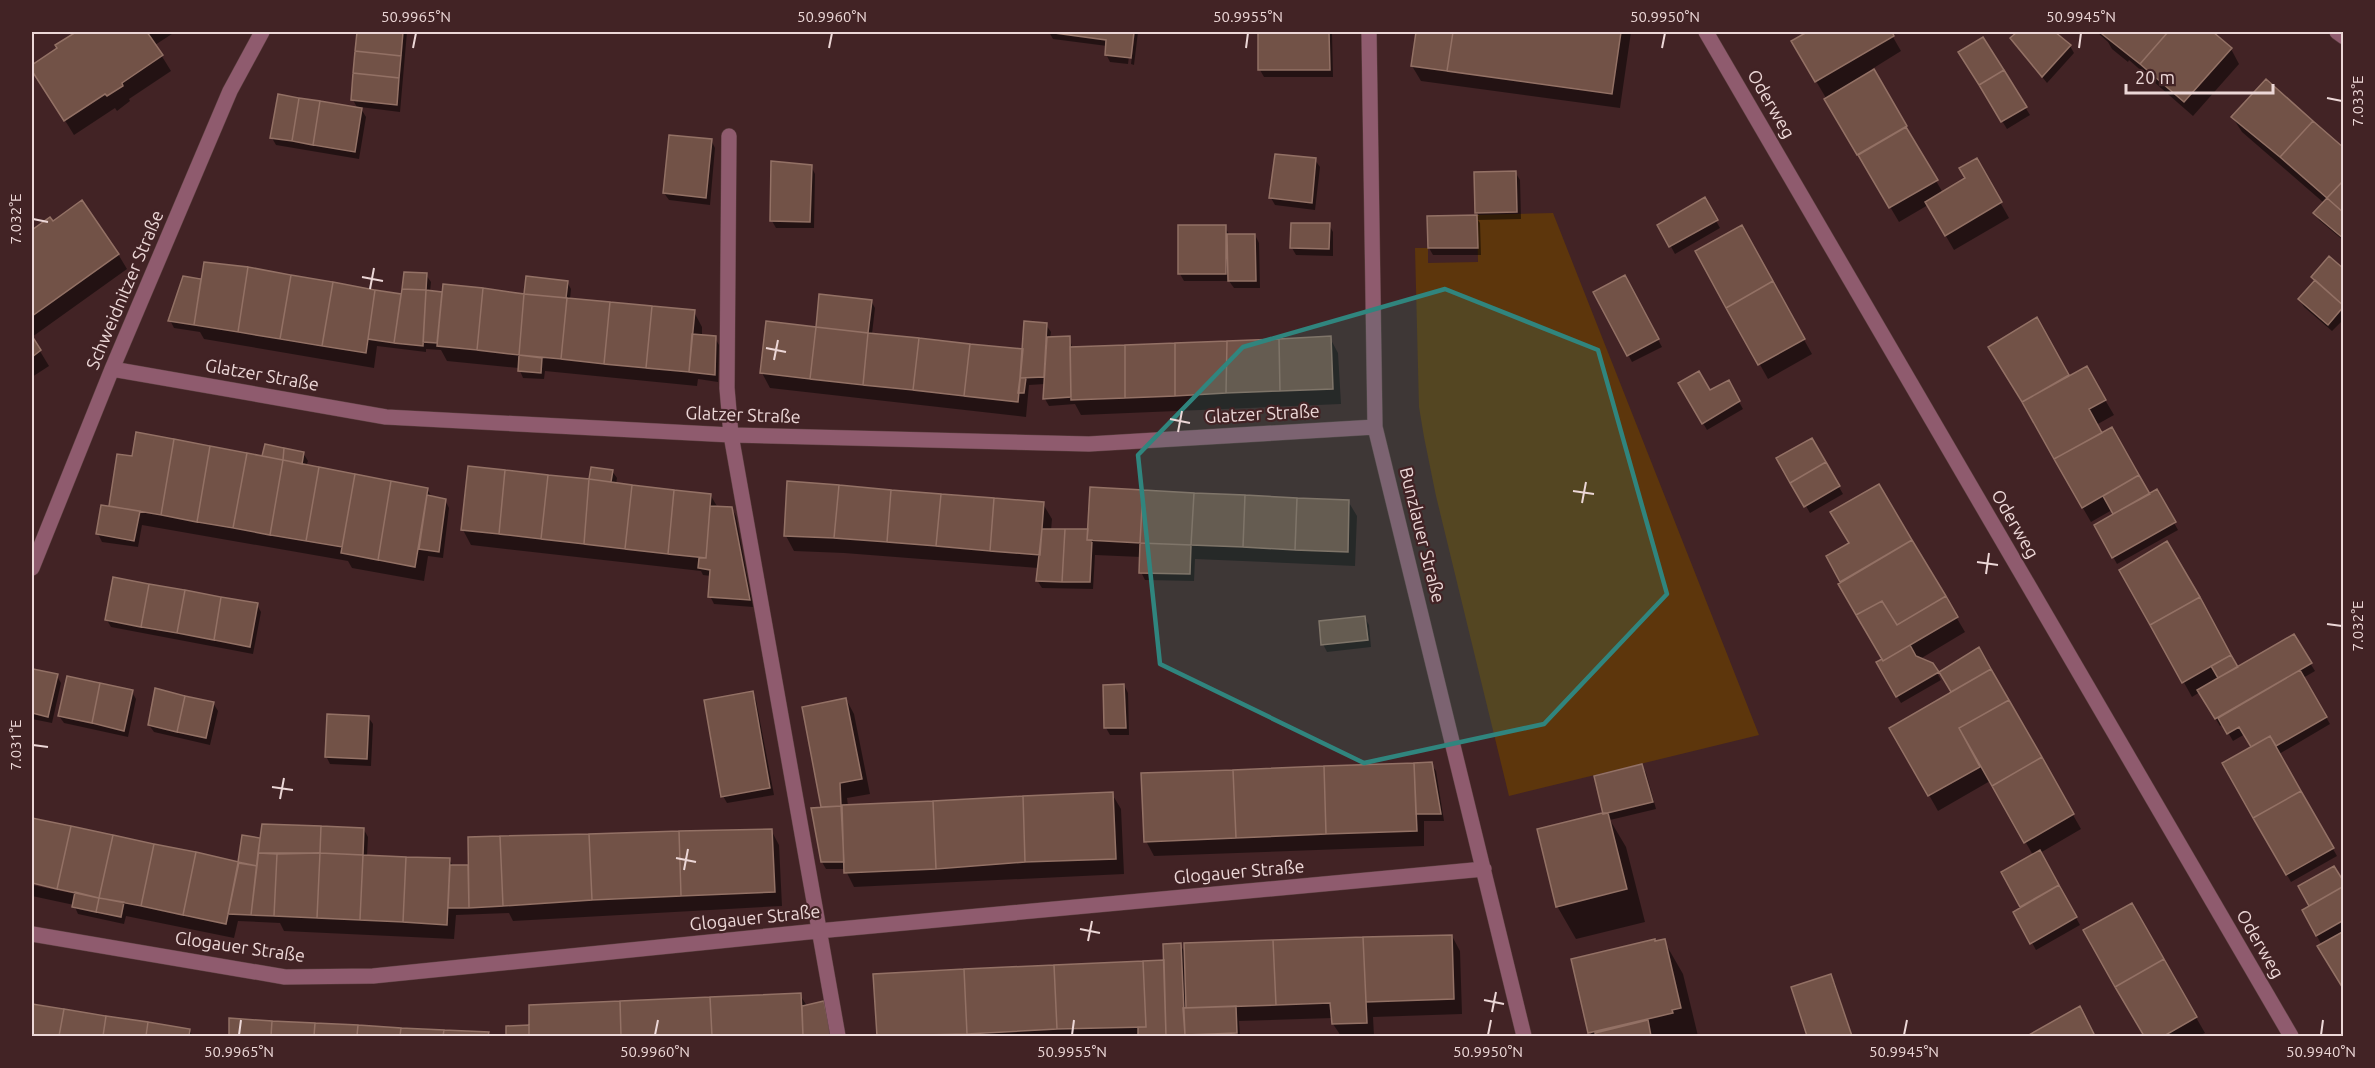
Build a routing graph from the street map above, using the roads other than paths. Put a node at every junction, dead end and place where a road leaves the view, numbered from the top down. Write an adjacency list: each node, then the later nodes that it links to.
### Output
1 (262, 32): 7 (street, Schweidnitzer Straße)
2 (1369, 32): 8 (street, Bunzlauer Straße)
3 (1706, 32): 16 (street, Oderweg)
4 (2337, 32): 5 (street)
5 (2343, 37)
6 (729, 136): 9 (street)
7 (112, 369): 9 (street, Glatzer Straße); 10 (street, Schweidnitzer Straße)
8 (1376, 427): 9 (street, Glatzer Straße); 11 (street, Bunzlauer Straße)
9 (731, 435): 12 (street)
10 (32, 568)
11 (1484, 869): 12 (street, Glogauer Straße); 15 (street, Bunzlauer Straße)
12 (818, 931): 13 (street, Glogauer Straße); 14 (street)
13 (32, 934)
14 (838, 1036)
15 (1524, 1036)
16 (2291, 1036)

